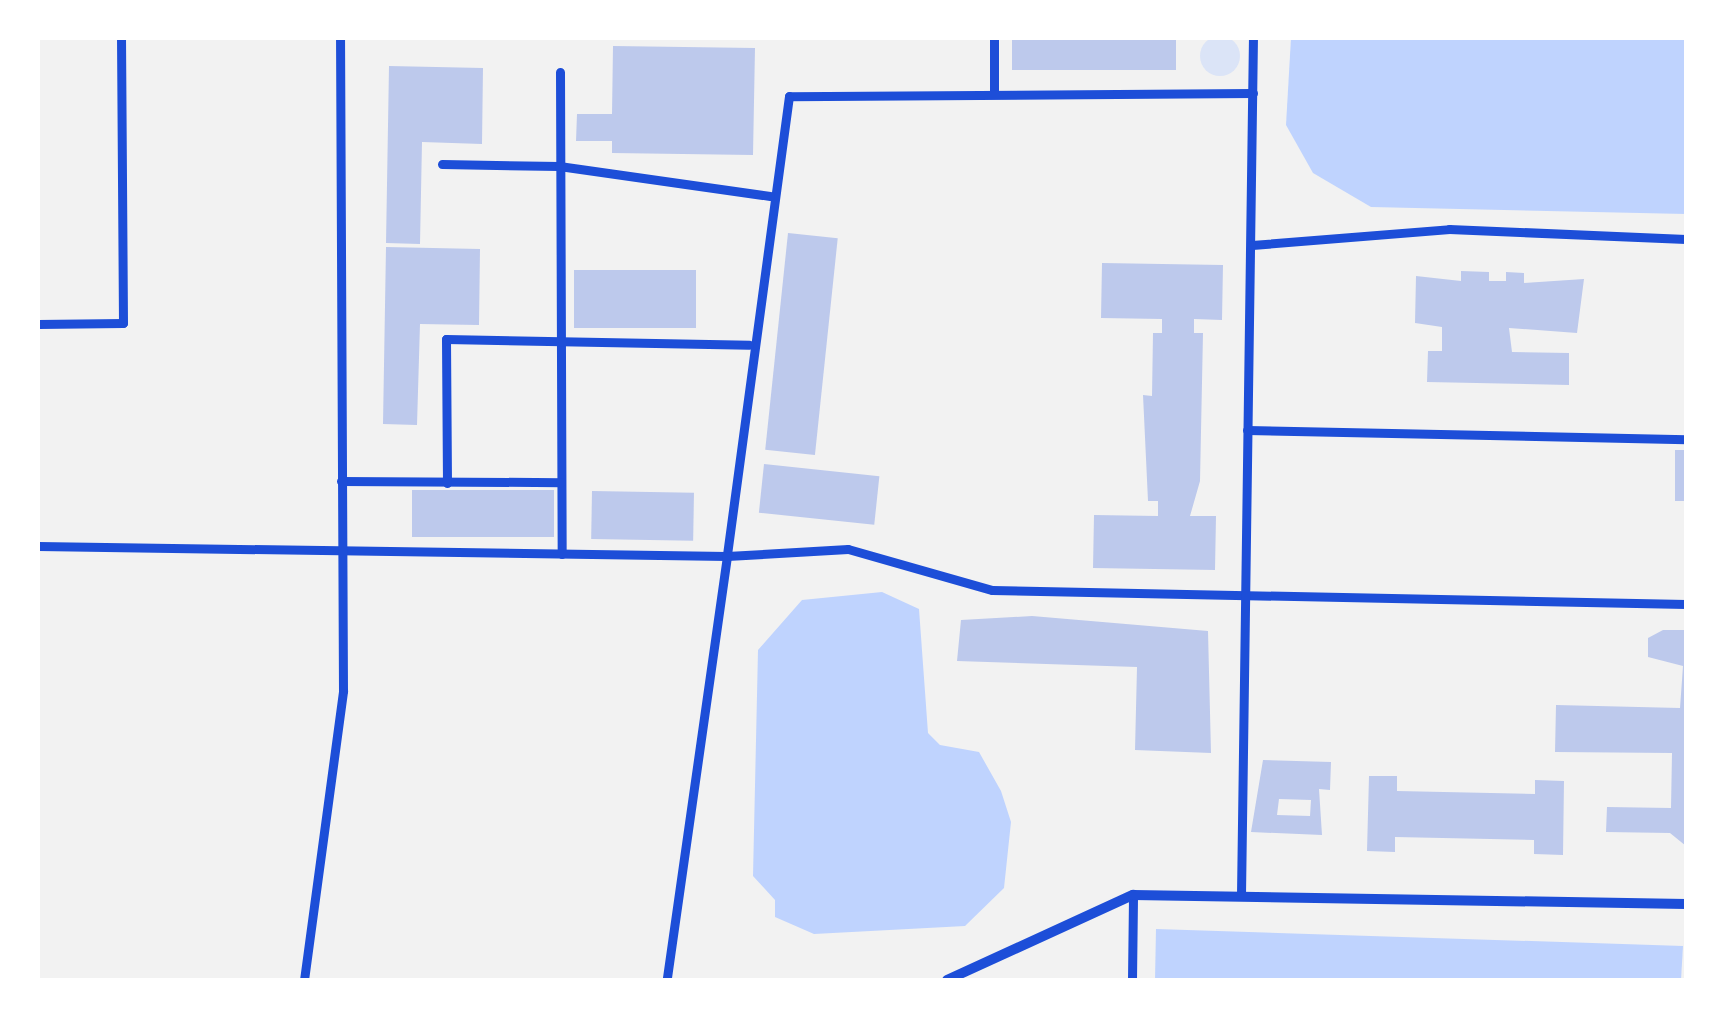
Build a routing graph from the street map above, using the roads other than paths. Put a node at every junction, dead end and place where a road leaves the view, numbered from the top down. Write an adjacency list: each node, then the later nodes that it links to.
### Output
1 (121, 38): 13 (street)
2 (340, 38): 18 (street)
3 (994, 38): 6 (street)
4 (1253, 38): 7 (street)
5 (560, 72): 9 (street)
6 (994, 91): 7 (street); 10 (street)
7 (1253, 93): 12 (street)
8 (442, 164): 9 (street)
9 (560, 166): 10 (street); 14 (street)
10 (770, 196): 15 (street)
11 (1686, 239): 12 (street)
12 (1252, 245): 16 (street)
13 (38, 324)
14 (561, 341): 15 (street); 19 (street); 20 (street)
15 (749, 345): 24 (street)
16 (1248, 430): 17 (street); 25 (street)
17 (1686, 439)
18 (340, 481): 20 (street); 22 (street)
19 (562, 482): 20 (street); 23 (street)
20 (447, 483)
21 (38, 546): 22 (street)
22 (344, 551): 23 (street); 31 (street)
23 (562, 554): 24 (street)
24 (727, 556): 25 (street); 32 (street)
25 (1244, 596): 26 (street); 28 (street)
26 (1686, 604)
27 (1134, 896): 28 (street); 30 (street); 35 (street)
28 (1241, 896): 29 (street)
29 (1686, 904)
30 (978, 968): 33 (street); 34 (street)
31 (304, 980)
32 (667, 980)
33 (947, 980)
34 (971, 980)
35 (1132, 980)

